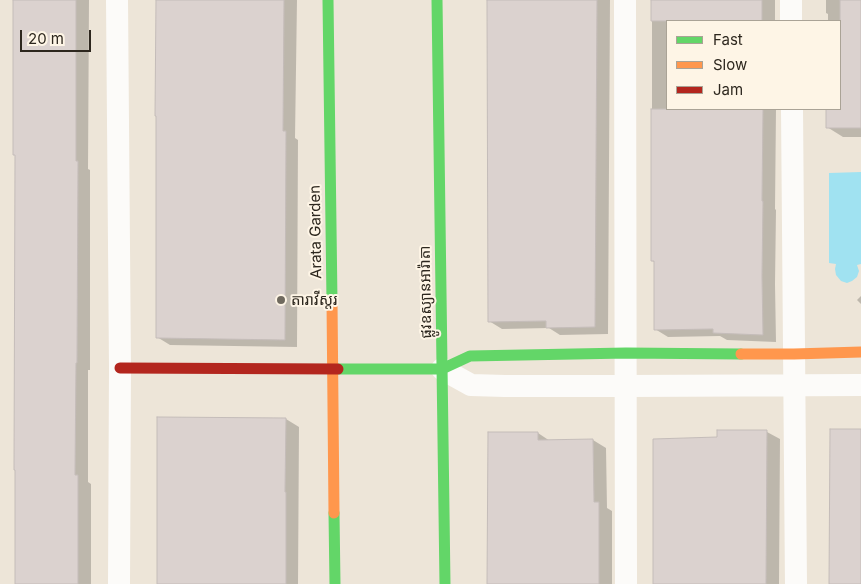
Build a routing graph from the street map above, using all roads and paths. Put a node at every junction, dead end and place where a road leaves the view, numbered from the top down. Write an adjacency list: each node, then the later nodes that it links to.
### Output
1 (117, 0): 11 (street)
2 (328, 0): 13 (street, Arata Garden)
3 (437, 0): 12 (street, ផ្លូវឧស្យានអារ៉ាតា)
4 (625, 0): 9 (street)
5 (791, 0): 6 (street)
6 (792, 20)
7 (792, 110): 10 (street)
8 (861, 352): 10 (street)
9 (626, 353): 10 (street); 12 (street); 16 (street)
10 (794, 354): 14 (street)
11 (120, 368): 13 (street); 17 (street)
12 (442, 369): 13 (street); 16 (street); 19 (street, ផ្លូវឧស្យានអារ៉ាតា)
13 (333, 370): 18 (street, Arata Garden)
14 (794, 385): 15 (street); 16 (street); 21 (street)
15 (861, 385)
16 (626, 386): 20 (street)
17 (118, 584)
18 (335, 584)
19 (445, 584)
20 (626, 584)
21 (796, 584)

